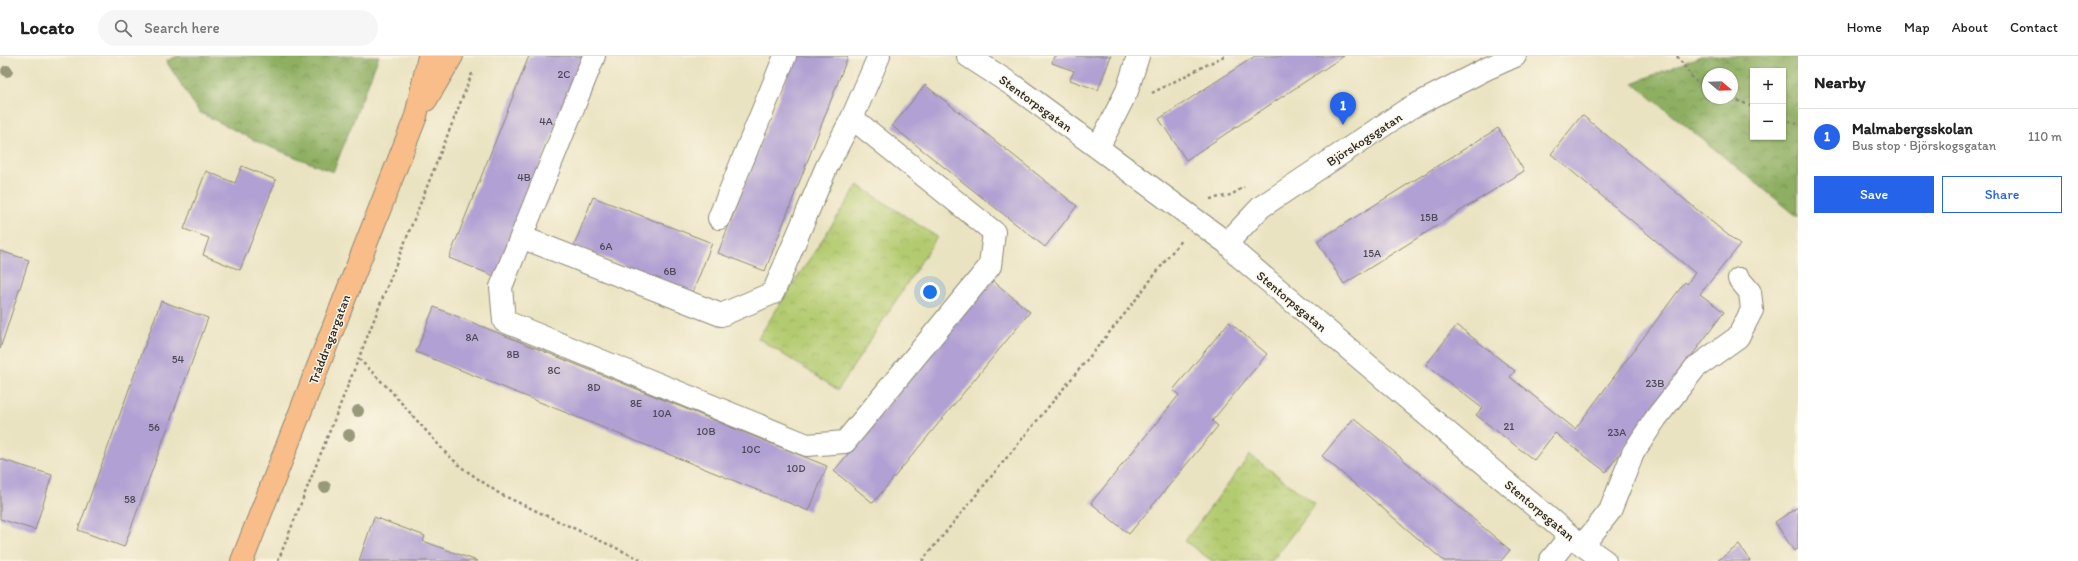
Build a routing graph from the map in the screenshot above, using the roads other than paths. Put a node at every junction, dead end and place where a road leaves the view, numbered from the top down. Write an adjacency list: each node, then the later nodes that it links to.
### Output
1 (429, 56): 9 (main road, Tråddragargatan)
2 (452, 56): 9 (main road, Tråddragargatan)
3 (594, 56): 13 (street)
4 (785, 56): 12 (street)
5 (879, 56): 10 (street)
6 (968, 56): 11 (street, Stentorpsgatan)
7 (1138, 56): 11 (street)
8 (1515, 56): 14 (street, Björskogsgatan)
9 (416, 116): 17 (main road, Tråddragargatan)
10 (852, 118): 13 (street); 13 (street)
11 (1098, 148): 14 (street, Stentorpsgatan)
12 (719, 218)
13 (521, 237)
14 (1227, 243): 16 (street, Stentorpsgatan)
15 (1739, 279): 16 (street)
16 (1576, 540): 18 (street); 19 (street, Stentorpsgatan)
17 (242, 561)
18 (1550, 561)
19 (1604, 561)

